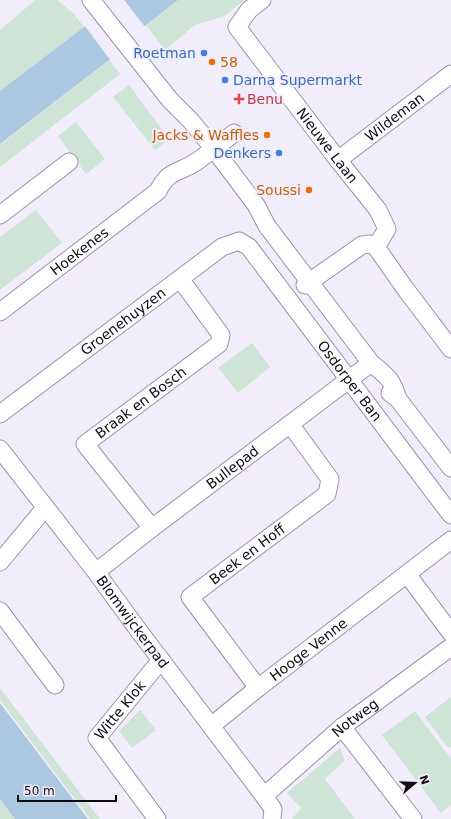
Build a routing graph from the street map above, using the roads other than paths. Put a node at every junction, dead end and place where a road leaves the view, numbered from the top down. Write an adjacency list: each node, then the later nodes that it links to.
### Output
1 (91, 0): 5 (street, Osdorper Ban)
2 (262, 0): 6 (street, Nieuwe Laan)
3 (451, 74): 6 (street, Wildeman)
4 (234, 133): 5 (street)
5 (204, 156): 12 (street, Osdorper Ban); 13 (street, Hoekenes)
6 (338, 160): 10 (street, Nieuwe Laan)
7 (69, 162): 8 (street)
8 (0, 215)
9 (249, 247): 11 (street, Groenehuyzen); 16 (street, Osdorper Ban)
10 (376, 247): 12 (street); 14 (street)
11 (180, 280): 17 (street, Groenehuyzen); 23 (street, Braak en Bosch)
12 (307, 284): 15 (street, Osdorper Ban)
13 (1, 307)
14 (451, 349)
15 (371, 363): 16 (street, Bullepad); 20 (street, Osdorper Ban)
16 (349, 380): 18 (street, Bullepad); 22 (street, Osdorper Ban)
17 (0, 414)
18 (290, 424): 23 (street, Bullepad); 33 (street, Beek en Hoff)
19 (0, 449): 21 (street, Blomwijckerpad)
20 (451, 468)
21 (45, 508): 25 (street); 26 (street, Blomwijckerpad)
22 (451, 514)
23 (152, 528): 26 (street, Bullepad)
24 (451, 540): 27 (street, Hooge Venne)
25 (0, 562)
26 (96, 572): 31 (street, Blomwijckerpad)
27 (407, 574): 29 (street); 33 (street, Hooge Venne)
28 (0, 611): 32 (street)
29 (451, 633)
30 (451, 647): 35 (street, Notweg)
31 (161, 660): 34 (street, Blomwijckerpad); 37 (street, Witte Klok)
32 (55, 685)
33 (258, 688): 34 (street, Hooge Venne)
34 (211, 726): 36 (street, Blomwijckerpad)
35 (342, 726): 36 (street, Notweg); 38 (street)
36 (270, 808)
37 (157, 819)
38 (413, 819)

